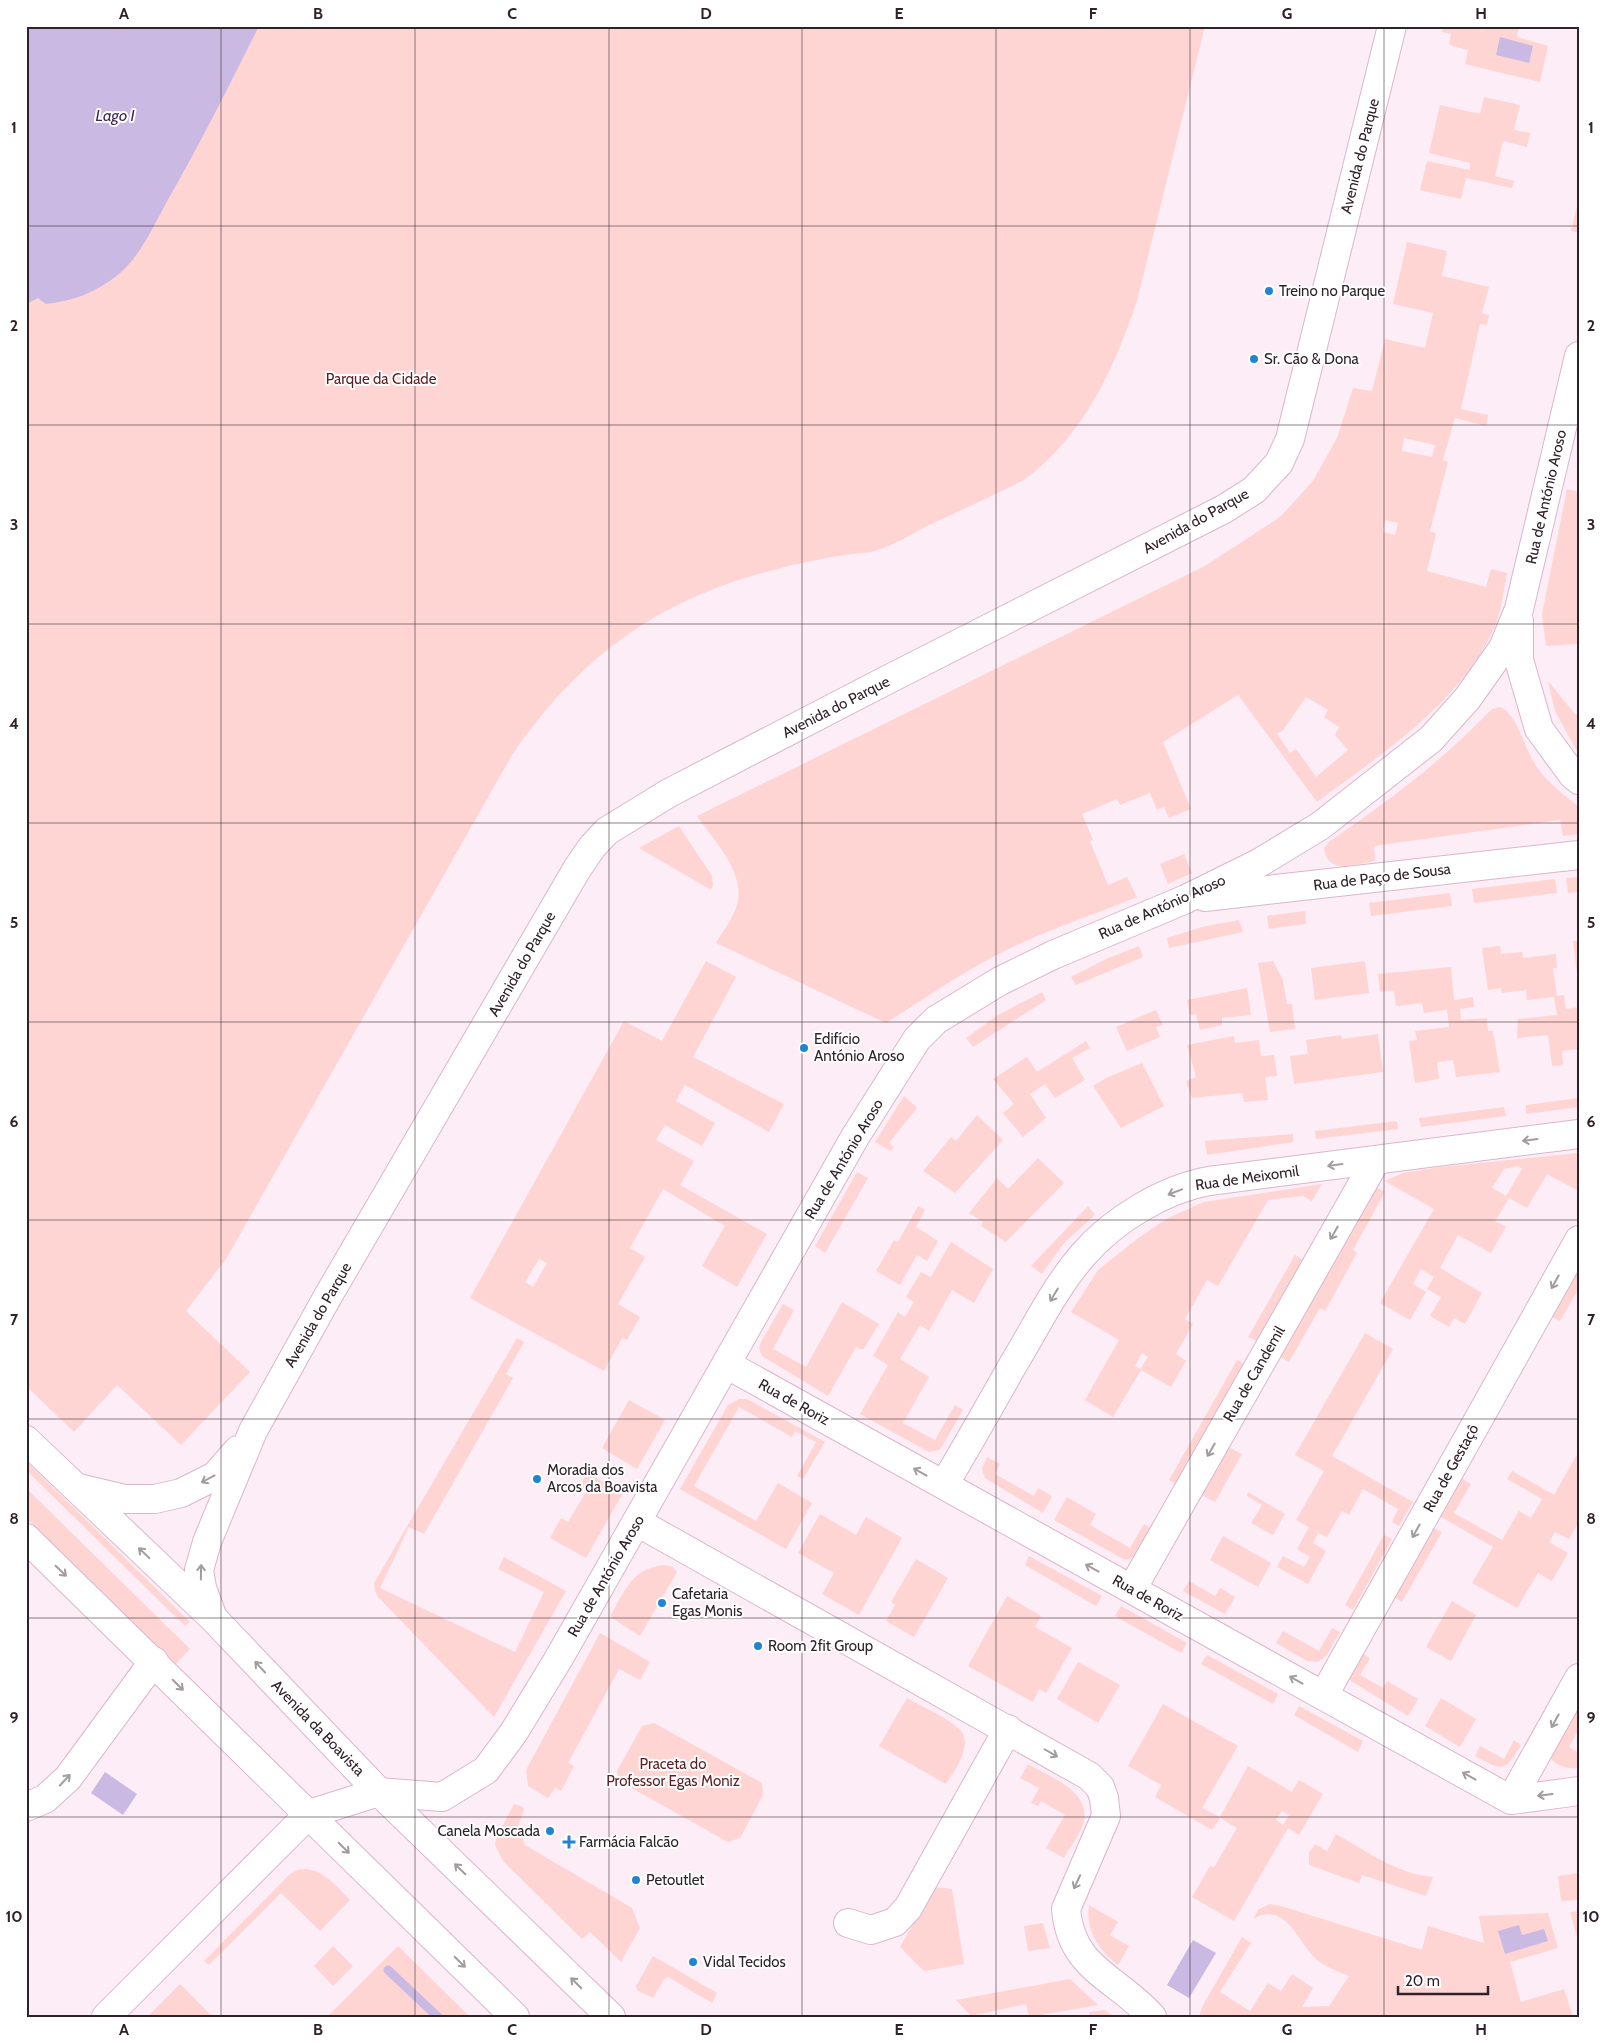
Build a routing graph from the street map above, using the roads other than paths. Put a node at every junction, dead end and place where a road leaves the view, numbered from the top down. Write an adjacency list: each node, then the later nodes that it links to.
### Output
1 (1392, 26): 11 (street, Avenida do Parque)
2 (1579, 356): 3 (street, Rua de António Aroso)
3 (1519, 609): 4 (street, Rua de António Aroso); 6 (street, Rua de António Aroso)
4 (1579, 780)
5 (1579, 855): 6 (street, Rua de Paço de Sousa)
6 (1186, 899): 10 (street, Rua de António Aroso)
7 (1579, 1134): 8 (street, Rua de Meixomil, one-way to 8)
8 (1376, 1160): 13 (street, Rua de Meixomil, one-way to 13); 17 (street, Rua de Candemil, one-way to 17)
9 (1579, 1240): 21 (street, Rua de Gestaçô, one-way to 21)
10 (726, 1364): 13 (street, Rua de Roriz, one-way to 10); 15 (street, Rua de António Aroso)
11 (253, 1432): 14 (street, Avenida do Parque, one-way to 14); 18 (street, Avenida do Parque, one-way to 11)
12 (26, 1440): 14 (street, Avenida da Boavista)
13 (944, 1485): 17 (street, Rua de Roriz, one-way to 13)
14 (75, 1488): 18 (street, Avenida da Boavista, one-way to 14)
15 (637, 1522): 22 (street); 24 (street, Rua de António Aroso)
16 (26, 1538): 19 (street, one-way to 19)
17 (1132, 1589): 21 (street, Rua de Roriz, one-way to 17)
18 (213, 1618): 24 (street, Avenida da Boavista, one-way to 18)
19 (154, 1661): 26 (street, one-way to 19); 27 (street, one-way to 27)
20 (1579, 1678): 25 (street, one-way to 25)
21 (1324, 1695): 25 (street, Rua de Roriz, one-way to 21)
22 (1008, 1729): 28 (street); 32 (street, one-way to 32)
23 (1579, 1791): 25 (street, one-way to 25)
24 (379, 1792): 27 (street, Rua de António Aroso); 31 (street, Avenida da Boavista, one-way to 24)
25 (1511, 1800)
26 (26, 1807)
27 (309, 1814): 29 (street); 30 (street, one-way to 30)
28 (848, 1923)
29 (106, 2017)
30 (515, 2017)
31 (611, 2017)
32 (1152, 2017)

